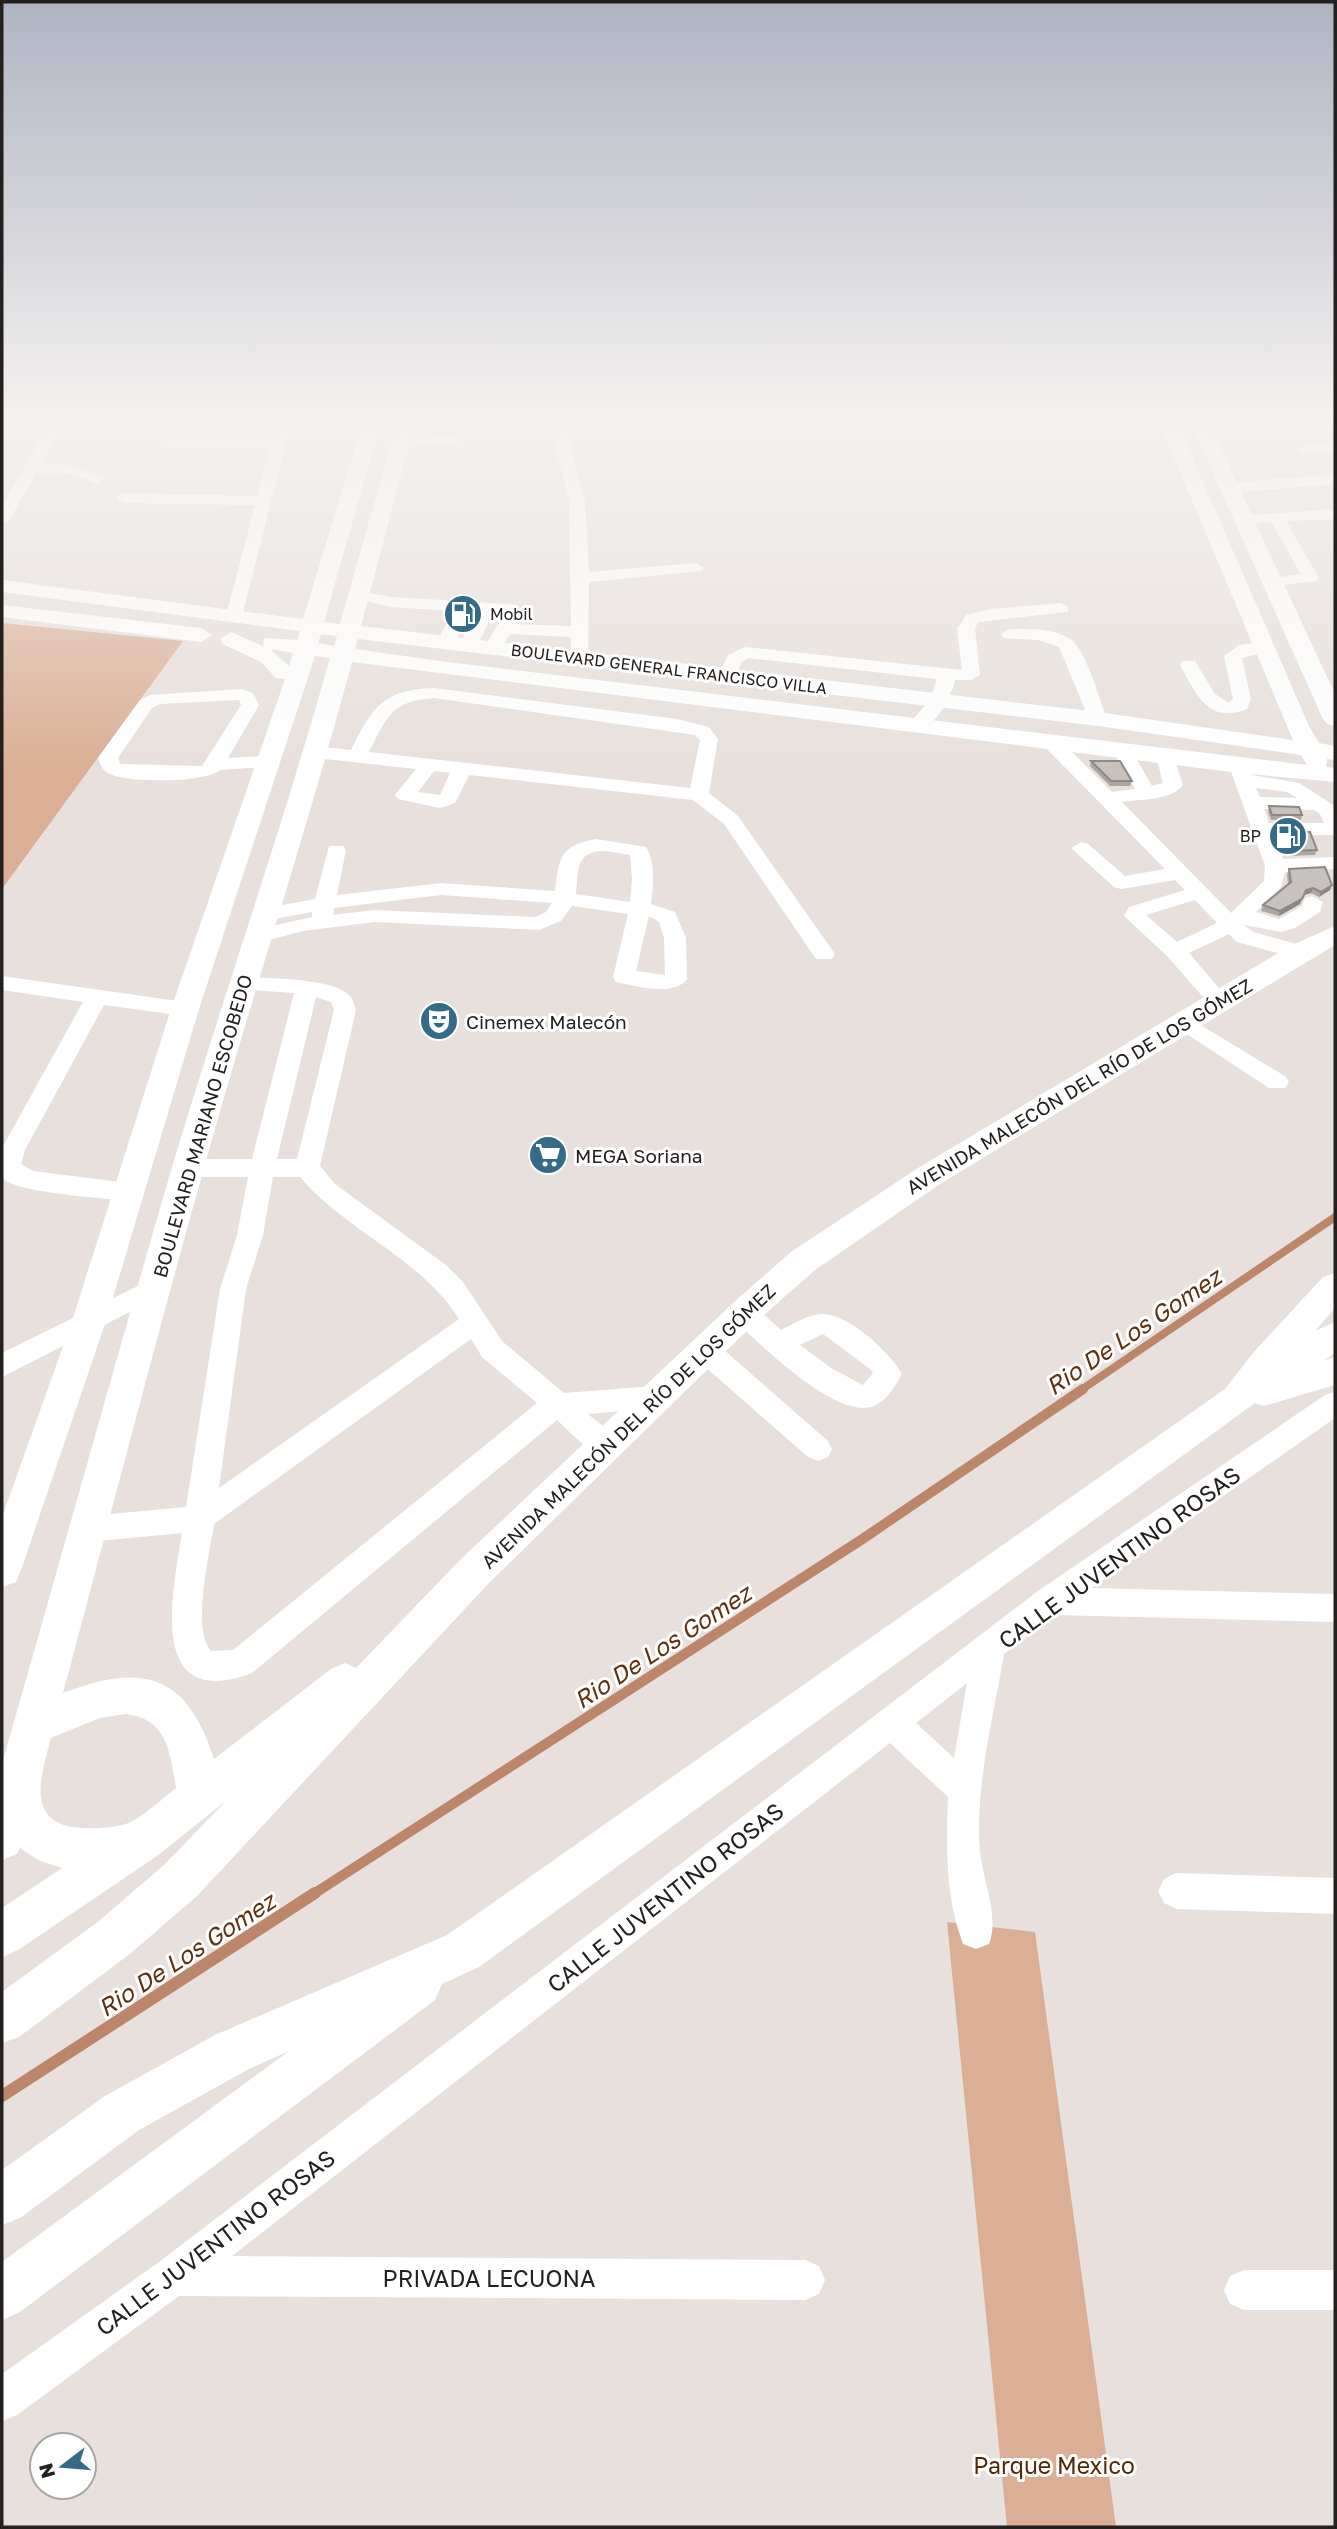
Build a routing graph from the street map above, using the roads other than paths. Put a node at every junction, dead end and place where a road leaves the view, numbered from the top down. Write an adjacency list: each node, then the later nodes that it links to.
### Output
1 (256, 533): 18 (street)
2 (339, 533): 23 (main road)
3 (376, 533): 12 (main road, BOULEVARD MARIANO ESCOBEDO)
4 (578, 533): 9 (street)
5 (1215, 533): 28 (main road)
6 (1249, 533): 10 (main road)
7 (1285, 533): 10 (street)
8 (696, 568): 9 (street)
9 (581, 578): 21 (street)
10 (1272, 583): 42 (main road)
11 (2, 586): 18 (main road, BOULEVARD GENERAL FRANCISCO VILLA)
12 (358, 598): 13 (street); 20 (main road, BOULEVARD MARIANO ESCOBEDO); 24 (main road)
13 (443, 604): 14 (street); 26 (street)
14 (464, 606): 15 (street); 26 (street)
15 (487, 607): 19 (street); 27 (street)
16 (1061, 608): 35 (street)
17 (2, 611): 25 (main road, BOULEVARD GENERAL FRANCISCO VILLA)
18 (234, 616): 23 (main road, BOULEVARD GENERAL FRANCISCO VILLA)
19 (506, 629): 21 (street); 29 (street)
20 (351, 630): 23 (main road, BOULEVARD GENERAL FRANCISCO VILLA); 24 (main road, BOULEVARD GENERAL FRANCISCO VILLA); 30 (main road, BOULEVARD MARIANO ESCOBEDO)
21 (580, 632): 31 (street)
22 (1010, 634): 41 (street)
23 (309, 636): 25 (main road, BOULEVARD GENERAL FRANCISCO VILLA); 30 (main road, BOULEVARD GENERAL FRANCISCO VILLA); 37 (main road)
24 (401, 638): 26 (main road, BOULEVARD GENERAL FRANCISCO VILLA)
25 (232, 639): 37 (main road)
26 (437, 643): 27 (main road, BOULEVARD GENERAL FRANCISCO VILLA)
27 (468, 646): 29 (main road, BOULEVARD GENERAL FRANCISCO VILLA)
28 (1264, 647): 32 (street); 44 (main road)
29 (492, 649): 31 (main road, BOULEVARD GENERAL FRANCISCO VILLA)
30 (343, 655): 33 (main road, BOULEVARD GENERAL FRANCISCO VILLA); 39 (main road, BOULEVARD MARIANO ESCOBEDO)
31 (579, 658): 34 (main road, BOULEVARD GENERAL FRANCISCO VILLA)
32 (1189, 665)
33 (447, 669): 36 (main road, BOULEVARD GENERAL FRANCISCO VILLA); 39 (main road)
34 (728, 675): 35 (street); 38 (main road, BOULEVARD GENERAL FRANCISCO VILLA)
35 (947, 675): 38 (street)
36 (584, 686): 40 (street); 43 (main road, BOULEVARD GENERAL FRANCISCO VILLA)
37 (294, 688): 52 (main road)
38 (939, 701): 41 (main road, BOULEVARD GENERAL FRANCISCO VILLA); 43 (street)
39 (325, 709): 49 (main road, BOULEVARD MARIANO ESCOBEDO)
40 (569, 710): 51 (street); 59 (street)
41 (1098, 719): 45 (main road, BOULEVARD GENERAL FRANCISCO VILLA)
42 (1335, 719)
43 (917, 725): 46 (main road, BOULEVARD GENERAL FRANCISCO VILLA)
44 (1297, 726): 45 (main road); 47 (main road)
45 (1260, 742): 47 (main road, BOULEVARD GENERAL FRANCISCO VILLA)
46 (1062, 743): 48 (main road, BOULEVARD GENERAL FRANCISCO VILLA); 60 (street)
47 (1310, 749): 55 (main road)
48 (1122, 750): 50 (main road, BOULEVARD GENERAL FRANCISCO VILLA); 58 (street)
49 (316, 752): 51 (street); 77 (main road, BOULEVARD MARIANO ESCOBEDO)
50 (1165, 755): 57 (main road, BOULEVARD GENERAL FRANCISCO VILLA); 58 (street)
51 (358, 756): 54 (street)
52 (268, 762): 53 (street); 88 (main road)
53 (215, 764): 53 (street)
54 (430, 764): 56 (street); 56 (street)
55 (1331, 767): 57 (main road, BOULEVARD GENERAL FRANCISCO VILLA); 61 (main road)
56 (462, 768): 59 (street)
57 (1242, 773): 61 (street); 62 (street)
58 (1147, 793): 60 (street)
59 (699, 795): 81 (street)
60 (1111, 798): 68 (street)
61 (1327, 799): 62 (street); 63 (street)
62 (1253, 803): 64 (street)
63 (1335, 827): 64 (street)
64 (1262, 829): 69 (street)
65 (1081, 848): 68 (street)
66 (336, 850): 74 (street)
67 (1335, 863): 69 (street)
68 (1179, 873): 70 (street)
69 (1278, 879): 76 (street)
70 (1198, 893): 76 (street); 79 (street)
71 (382, 895): 72 (street); 74 (street); 75 (street)
72 (565, 898): 72 (street); 75 (street)
73 (1312, 902): 76 (street)
74 (323, 912): 75 (street); 77 (street)
75 (374, 916)
76 (1239, 925): 79 (street); 80 (street); 82 (street)
77 (260, 926): 84 (main road, BOULEVARD MARIANO ESCOBEDO)
78 (1335, 934): 80 (main road, AVENIDA MALECÓN DEL RÍO DE LOS GÓMEZ)
79 (1175, 951): 87 (street)
80 (1300, 953): 82 (main road, AVENIDA MALECÓN DEL RÍO DE LOS GÓMEZ)
81 (824, 954)
82 (1259, 978): 87 (main road, AVENIDA MALECÓN DEL RÍO DE LOS GÓMEZ)
83 (2, 983): 86 (street)
84 (242, 984): 85 (street); 92 (main road, BOULEVARD MARIANO ESCOBEDO)
85 (307, 988): 93 (street); 94 (street)
86 (97, 996): 88 (street); 95 (street)
87 (1219, 1001): 89 (main road, AVENIDA MALECÓN DEL RÍO DE LOS GÓMEZ)
88 (185, 1009): 91 (main road)
89 (1184, 1022): 90 (street); 98 (main road, AVENIDA MALECÓN DEL RÍO DE LOS GÓMEZ)
90 (1277, 1082)
91 (143, 1144): 92 (main road); 95 (main road)
92 (188, 1168): 94 (street); 97 (main road, BOULEVARD MARIANO ESCOBEDO)
93 (307, 1168): 94 (street); 100 (street)
94 (262, 1169): 112 (street)
95 (128, 1192): 99 (main road)
96 (1335, 1286): 107 (main road)
97 (156, 1287): 99 (street); 113 (main road, BOULEVARD MARIANO ESCOBEDO)
98 (744, 1312): 102 (street); 103 (main road, AVENIDA MALECÓN DEL RÍO DE LOS GÓMEZ)
99 (89, 1321): 104 (street); 114 (main road)
100 (474, 1323): 109 (street); 112 (street)
101 (1335, 1335): 107 (main road)
102 (778, 1343)
103 (705, 1350): 106 (main road, AVENIDA MALECÓN DEL RÍO DE LOS GÓMEZ); 111 (street)
104 (2, 1366)
105 (1335, 1371): 107 (main road)
106 (655, 1397): 109 (street); 110 (main road, AVENIDA MALECÓN DEL RÍO DE LOS GÓMEZ)
107 (1238, 1399): 132 (main road)
108 (1335, 1403): 116 (street, CALLE JUVENTINO ROSAS)
109 (555, 1405): 110 (street); 117 (street)
110 (606, 1445): 115 (main road, AVENIDA MALECÓN DEL RÍO DE LOS GÓMEZ)
111 (818, 1449)
112 (197, 1519): 113 (street); 117 (street)
113 (89, 1529): 121 (main road, BOULEVARD MARIANO ESCOBEDO)
114 (2, 1570)
115 (475, 1572): 124 (main road); 133 (main road, AVENIDA MALECÓN DEL RÍO DE LOS GÓMEZ)
116 (1049, 1601): 118 (street); 119 (street, CALLE JUVENTINO ROSAS)
117 (187, 1603)
118 (1335, 1608)
119 (989, 1651): 120 (street, CALLE JUVENTINO ROSAS); 123 (street)
120 (891, 1723): 123 (street); 135 (street, CALLE JUVENTINO ROSAS)
121 (36, 1724): 122 (main road, BOULEVARD MARIANO ESCOBEDO); 124 (main road)
122 (18, 1777): 125 (main road, BOULEVARD MARIANO ESCOBEDO); 126 (main road)
123 (965, 1790): 127 (street)
124 (199, 1798): 126 (main road)
125 (2, 1839)
126 (142, 1841): 131 (main road)
127 (963, 1855): 130 (street)
128 (1176, 1891): 129 (street)
129 (1335, 1896)
130 (976, 1931)
131 (2, 1934)
132 (463, 1951): 134 (main road); 139 (main road)
133 (2, 2020)
134 (2, 2200)
135 (173, 2276): 136 (street, PRIVADA LECUONA); 140 (street, CALLE JUVENTINO ROSAS)
136 (805, 2280)
137 (1244, 2290): 138 (street)
138 (1335, 2290)
139 (2, 2294)
140 (2, 2400)

